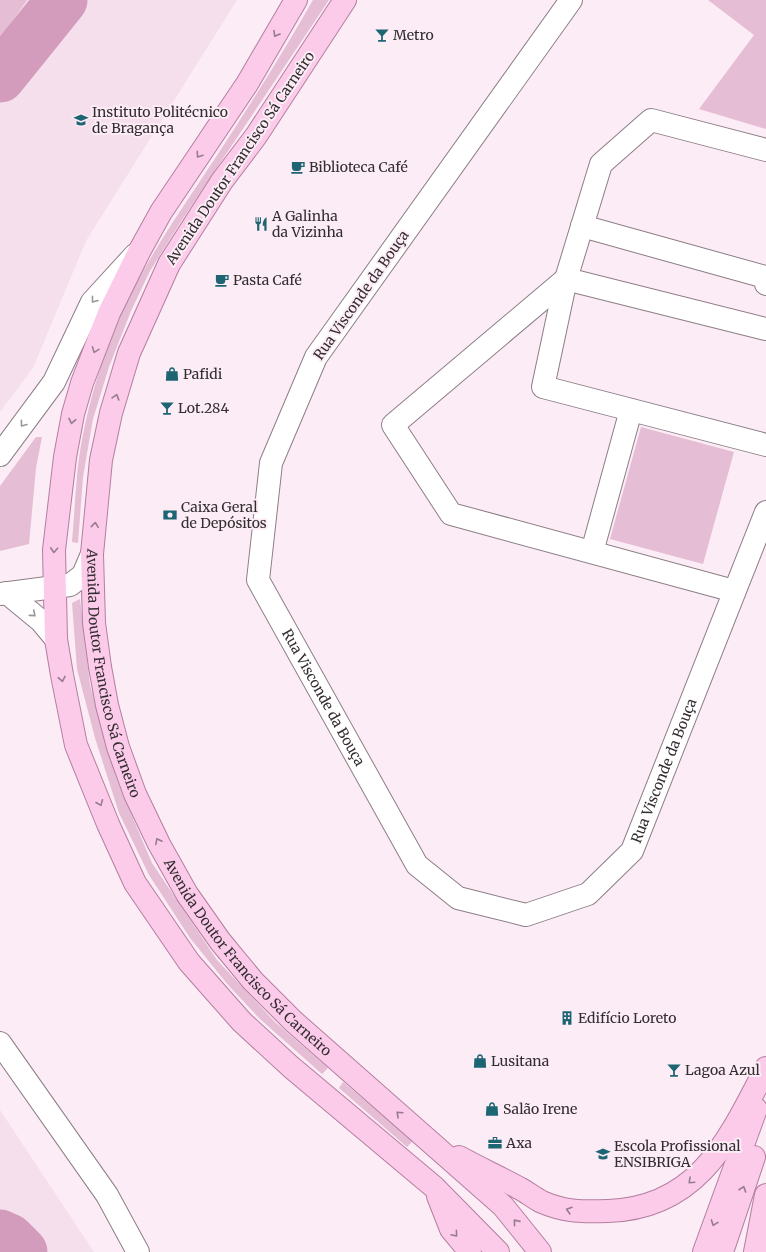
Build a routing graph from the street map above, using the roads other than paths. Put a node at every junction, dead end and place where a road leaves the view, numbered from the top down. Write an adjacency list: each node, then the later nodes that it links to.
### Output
1 (296, 0): 6 (main road, one-way to 6)
2 (345, 0): 15 (main road, Avenida Doutor Francisco Sá Carneiro, one-way to 2)
3 (571, 0): 17 (street, Rua Visconde da Bouça)
4 (766, 150): 5 (street)
5 (582, 226): 7 (street); 8 (street)
6 (140, 250): 12 (street, one-way to 12); 16 (main road, one-way to 16)
7 (566, 279): 9 (street); 10 (street); 14 (street)
8 (766, 284)
9 (766, 329)
10 (630, 410): 11 (street); 14 (street)
11 (766, 445)
12 (0, 455)
13 (766, 512): 17 (street, Rua Visconde da Bouça)
14 (592, 552): 17 (street)
15 (92, 554): 16 (street); 24 (main road, Avenida Doutor Francisco Sá Carneiro, one-way to 15)
16 (54, 587): 18 (street); 19 (main road)
17 (734, 591)
18 (4, 593): 19 (street, one-way to 19)
19 (56, 639): 25 (main road, one-way to 25)
20 (0, 1043): 27 (street)
21 (766, 1068): 24 (main road, one-way to 24)
22 (766, 1081): 31 (main road, one-way to 31)
23 (766, 1123): 32 (main road, one-way to 23)
24 (428, 1141): 30 (main road, Avenida Doutor Francisco Sá Carneiro, one-way to 24)
25 (434, 1187): 28 (main road, one-way to 28); 29 (main road)
26 (766, 1195): 33 (main road)
27 (138, 1252)
28 (470, 1252)
29 (498, 1252)
30 (540, 1252)
31 (704, 1252)
32 (722, 1252)
33 (755, 1252)

